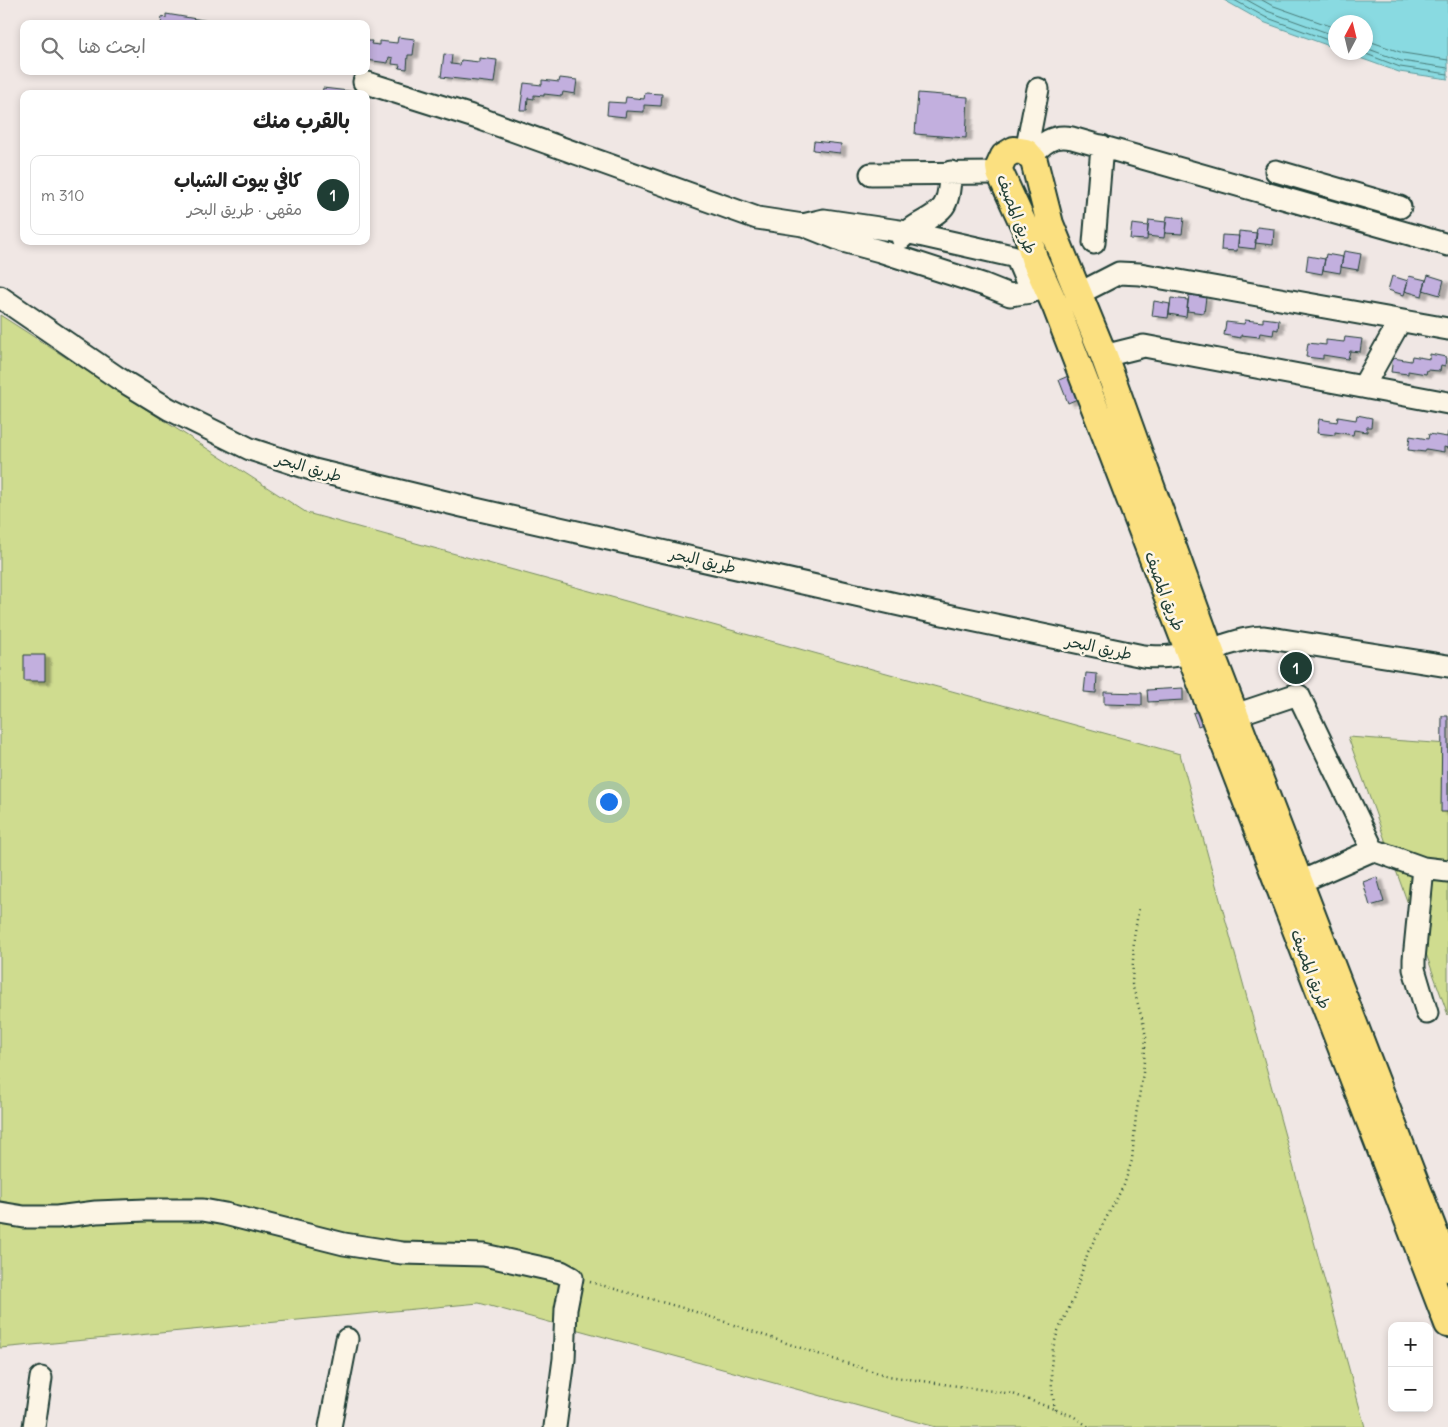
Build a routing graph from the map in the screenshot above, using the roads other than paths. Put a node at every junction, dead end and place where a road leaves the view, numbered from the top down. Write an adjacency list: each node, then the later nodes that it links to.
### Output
1 (364, 82): 10 (street)
2 (1038, 90): 4 (street)
3 (1102, 146): 4 (street); 8 (street); 13 (street)
4 (1028, 154): 6 (main road, طريق المصيف); 11 (main road, طريق المصيف)
5 (951, 172): 6 (street); 7 (street); 12 (street)
6 (1000, 173): 11 (main road, طريق المصيف)
7 (871, 174)
8 (1284, 198): 9 (street); 9 (street)
9 (1377, 224): 14 (street)
10 (804, 225): 12 (street); 16 (street)
11 (1038, 228): 15 (main road, طريق المصيف); 17 (main road, طريق المصيف)
12 (906, 232): 16 (street); 16 (street)
13 (1094, 243)
14 (1448, 245)
15 (1060, 250): 17 (main road); 18 (main road, طريق المصيف)
16 (890, 254)
17 (1034, 258): 25 (main road, طريق المصيف)
18 (1078, 294): 20 (street); 22 (main road, طريق المصيف)
19 (0, 297): 25 (street, طريق البحر)
20 (1400, 321): 21 (street); 23 (street)
21 (1448, 329)
22 (1104, 356): 23 (street); 25 (main road, طريق المصيف)
23 (1363, 387): 24 (street)
24 (1448, 403)
25 (1200, 652): 26 (street, طريق البحر); 27 (main road, طريق المصيف); 35 (main road, طريق المصيف)
26 (1448, 666)
27 (1235, 715): 28 (street); 31 (main road, طريق المصيف)
28 (1373, 850): 29 (street); 31 (street)
29 (1423, 868): 30 (street); 32 (street)
30 (1448, 872)
31 (1300, 882): 34 (main road, طريق المصيف)
32 (1427, 1013)
33 (0, 1213): 40 (street)
34 (1448, 1268)
35 (1448, 1324)
36 (347, 1339): 39 (street)
37 (41, 1378): 38 (street)
38 (34, 1427)
39 (330, 1427)
40 (555, 1427)

